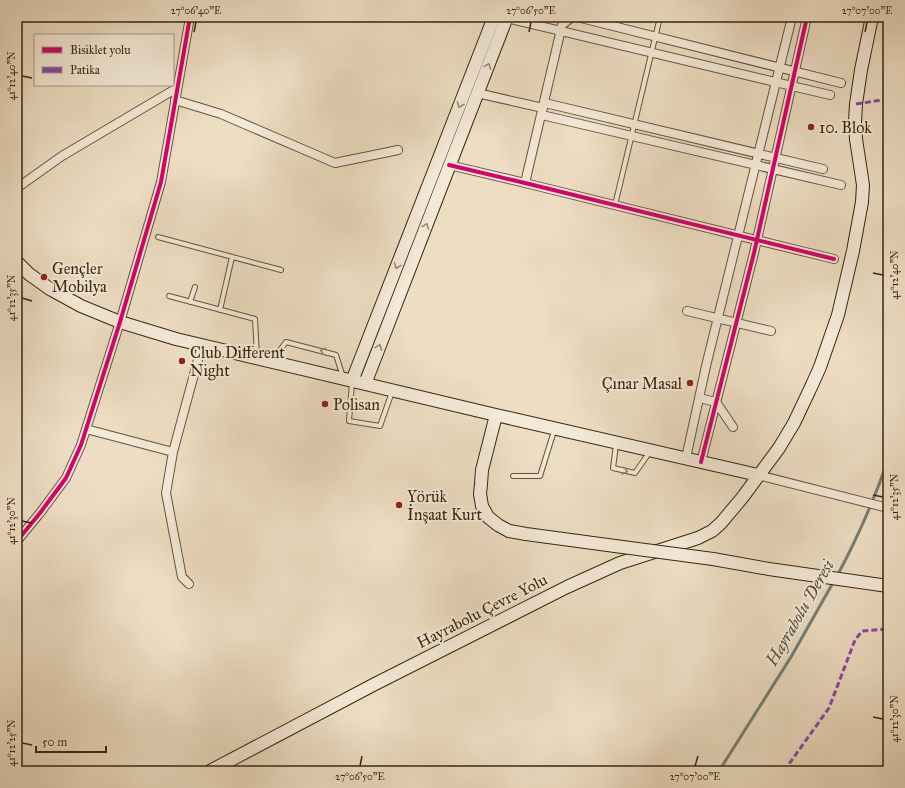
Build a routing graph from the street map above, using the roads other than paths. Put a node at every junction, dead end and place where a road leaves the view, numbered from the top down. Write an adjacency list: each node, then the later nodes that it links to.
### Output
1 (190, 17): 18 (street)
2 (494, 17): 57 (main road, one-way to 57)
3 (572, 17): 10 (street)
4 (577, 17): 11 (street)
5 (660, 17): 11 (lane)
6 (792, 17): 13 (street)
7 (807, 17): 14 (street)
8 (872, 17): 71 (main road, Hayrabolu Çevre Yolu)
9 (506, 18): 10 (street); 19 (main road, one-way to 9)
10 (561, 31): 12 (street); 22 (street)
11 (655, 37): 12 (lane); 13 (street)
12 (651, 53): 15 (street); 23 (lane)
13 (780, 68): 14 (street); 15 (street)
14 (794, 72): 16 (street); 17 (street)
15 (776, 82): 17 (street); 26 (street)
16 (841, 83)
17 (791, 86): 20 (street); 27 (street)
18 (177, 88): 21 (street); 34 (street)
19 (477, 93): 22 (street); 28 (main road)
20 (830, 96)
21 (175, 100): 25 (street); 49 (street)
22 (543, 109): 23 (street); 24 (street); 32 (street)
23 (634, 124): 24 (lane); 26 (street)
24 (632, 136): 29 (street); 35 (lane)
25 (398, 150)
26 (758, 154): 27 (street); 29 (street)
27 (775, 158): 30 (street); 31 (street)
28 (449, 165): 32 (street); 58 (main road, one-way to 28)
29 (755, 165): 30 (street); 36 (street)
30 (772, 169): 33 (street); 38 (street)
31 (823, 169)
32 (525, 183): 35 (street)
33 (841, 185)
34 (17, 188)
35 (615, 205): 36 (street)
36 (738, 236): 38 (street); 48 (street)
37 (158, 237): 39 (lane)
38 (756, 240): 40 (street); 50 (street)
39 (232, 257): 42 (lane); 46 (lane)
40 (834, 259)
41 (17, 262): 49 (main road)
42 (281, 270)
43 (195, 287): 45 (lane)
44 (169, 296): 45 (lane)
45 (190, 302): 46 (lane)
46 (220, 310): 55 (lane)
47 (687, 311): 48 (street)
48 (718, 318): 50 (street); 60 (street)
49 (120, 322): 53 (main road); 65 (street)
50 (736, 322): 51 (street); 61 (street)
51 (771, 331)
52 (17, 340): 54 (street)
53 (202, 345): 55 (main road); 68 (street)
54 (17, 356)
55 (257, 358): 56 (main road)
56 (271, 362): 57 (main road); 57 (lane, one-way to 56)
57 (348, 380): 58 (main road); 59 (lane)
58 (365, 384): 59 (main road)
59 (392, 390): 62 (main road)
60 (699, 398): 61 (street); 69 (street)
61 (716, 402): 64 (street); 70 (street)
62 (496, 415): 63 (main road); 76 (main road, bridge)
63 (554, 428): 66 (main road); 72 (lane)
64 (732, 428)
65 (86, 429): 68 (street); 74 (street)
66 (616, 442): 67 (main road); 67 (lane, one-way to 67)
67 (651, 450): 69 (main road)
68 (173, 452): 75 (street)
69 (686, 458): 70 (main road)
70 (701, 462): 71 (main road)
71 (758, 475): 73 (street); 77 (main road, Hayrabolu Çevre Yolu)
72 (513, 476)
73 (888, 508)
74 (17, 541)
75 (189, 584)
76 (883, 586)
77 (210, 771)

